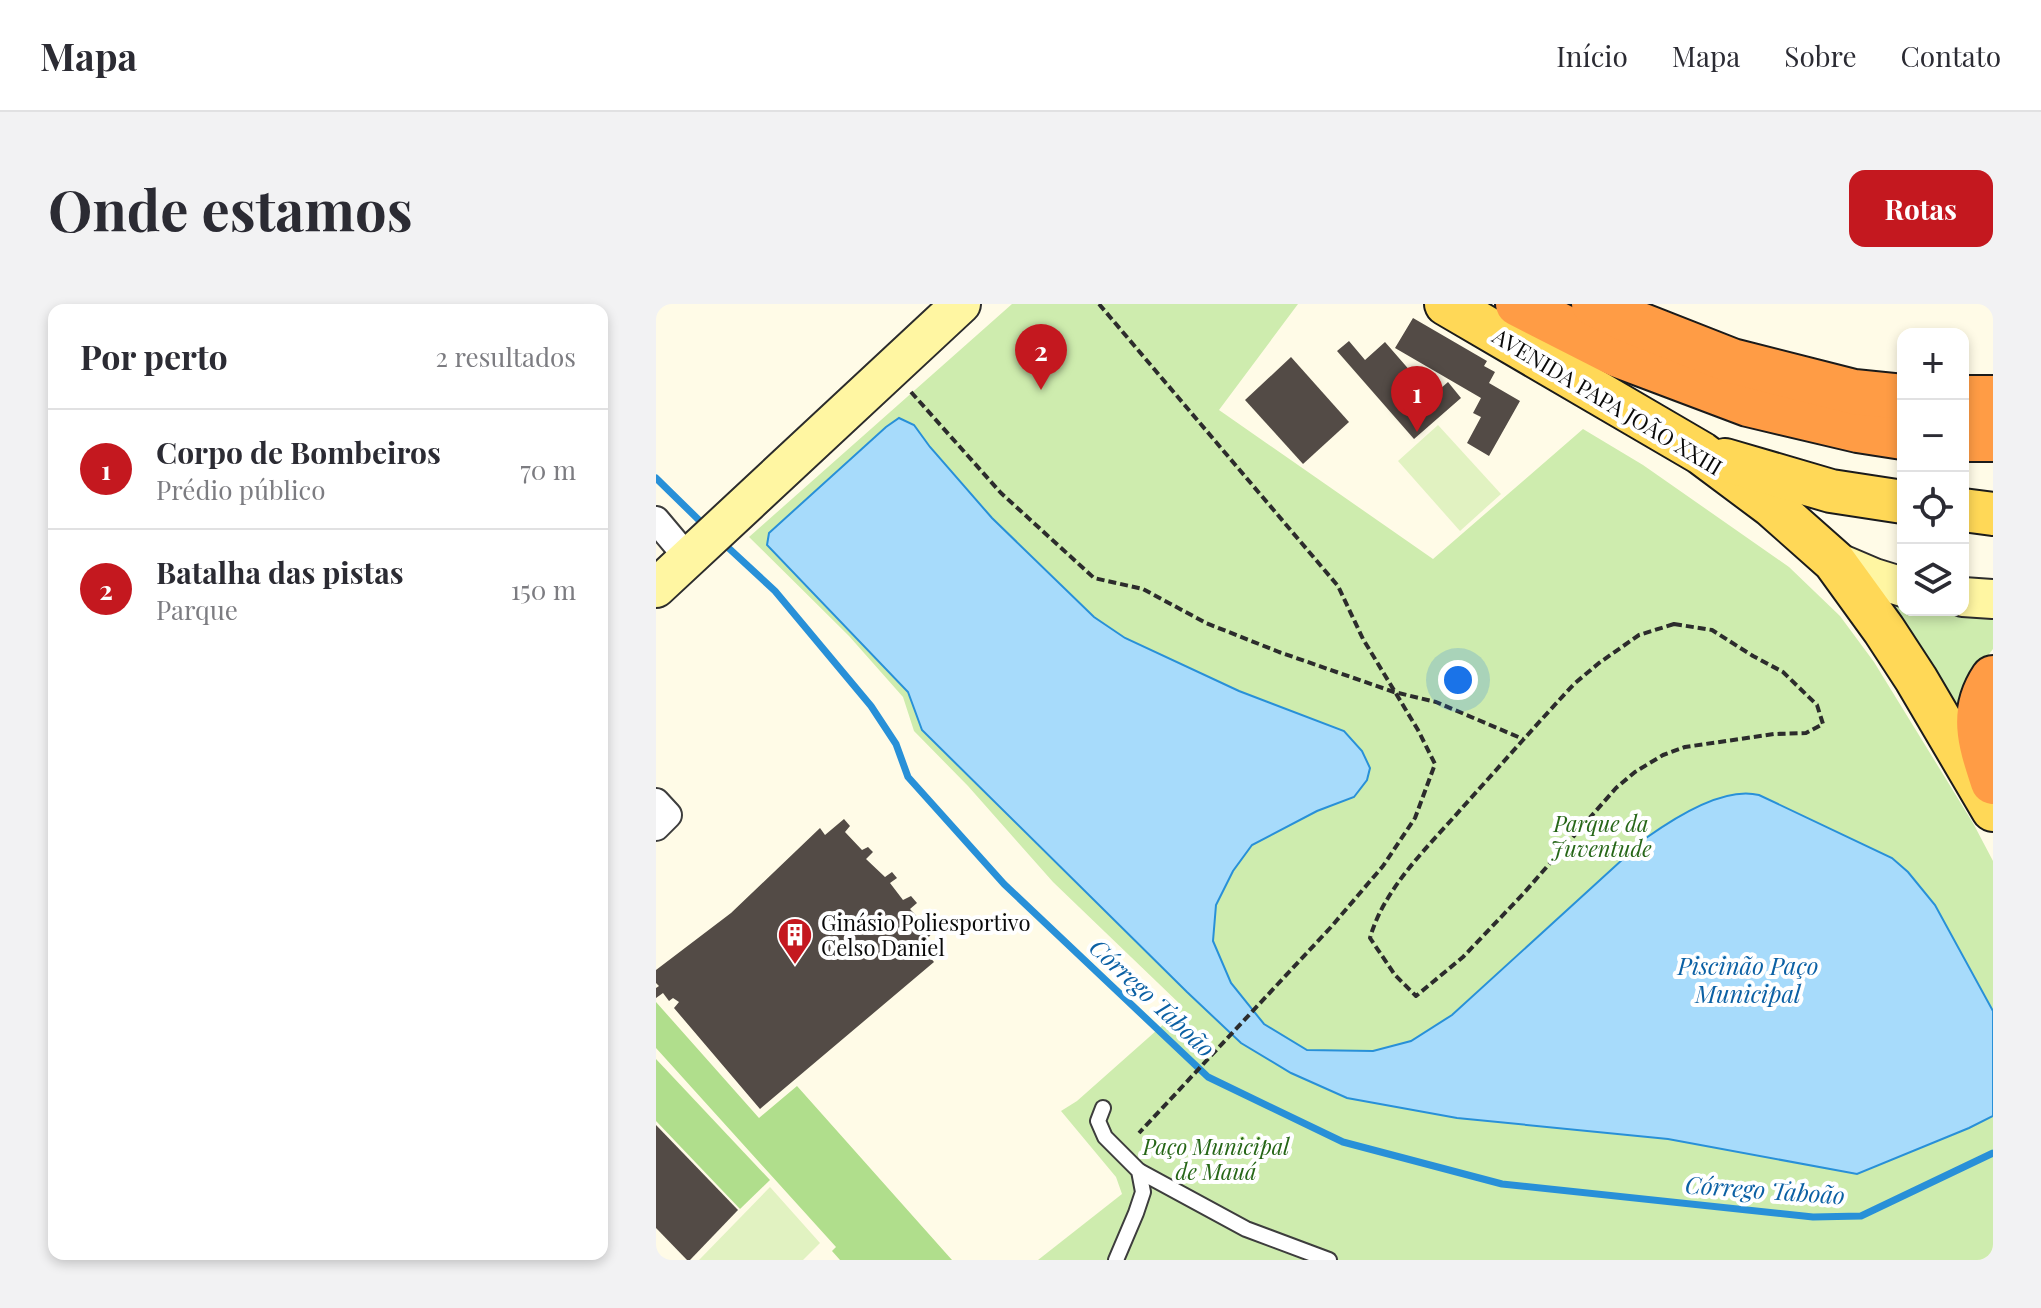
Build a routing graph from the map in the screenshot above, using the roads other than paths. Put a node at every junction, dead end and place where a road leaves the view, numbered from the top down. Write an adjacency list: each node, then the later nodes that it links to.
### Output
1 (961, 304): 16 (main road)
2 (1446, 304): 11 (main road, AVENIDA PAPA JOÃO XXIII)
3 (1518, 304): 8 (highway, AVENIDA PAPA JOÃO XXIII)
4 (1594, 304): 5 (highway)
5 (1897, 396)
6 (1969, 398): 7 (highway)
7 (1993, 398)
8 (1897, 436)
9 (1969, 439): 10 (highway)
10 (1993, 439)
11 (1701, 453): 12 (main road); 17 (main road, AVENIDA PAPA JOÃO XXIII)
12 (1897, 501)
13 (1969, 511): 14 (main road)
14 (1993, 514)
15 (656, 520): 16 (street)
16 (708, 539): 19 (main road)
17 (1834, 561): 18 (main road); 24 (main road, AVENIDA PAPA JOÃO XXIII)
18 (1897, 585)
19 (656, 588)
20 (1969, 597): 21 (main road)
21 (1993, 599)
22 (1993, 678): 23 (highway)
23 (1993, 782)
24 (1993, 810)
25 (1103, 1108): 26 (lane)
26 (1139, 1171): 27 (lane); 28 (lane)
27 (1116, 1260)
28 (1329, 1260)

